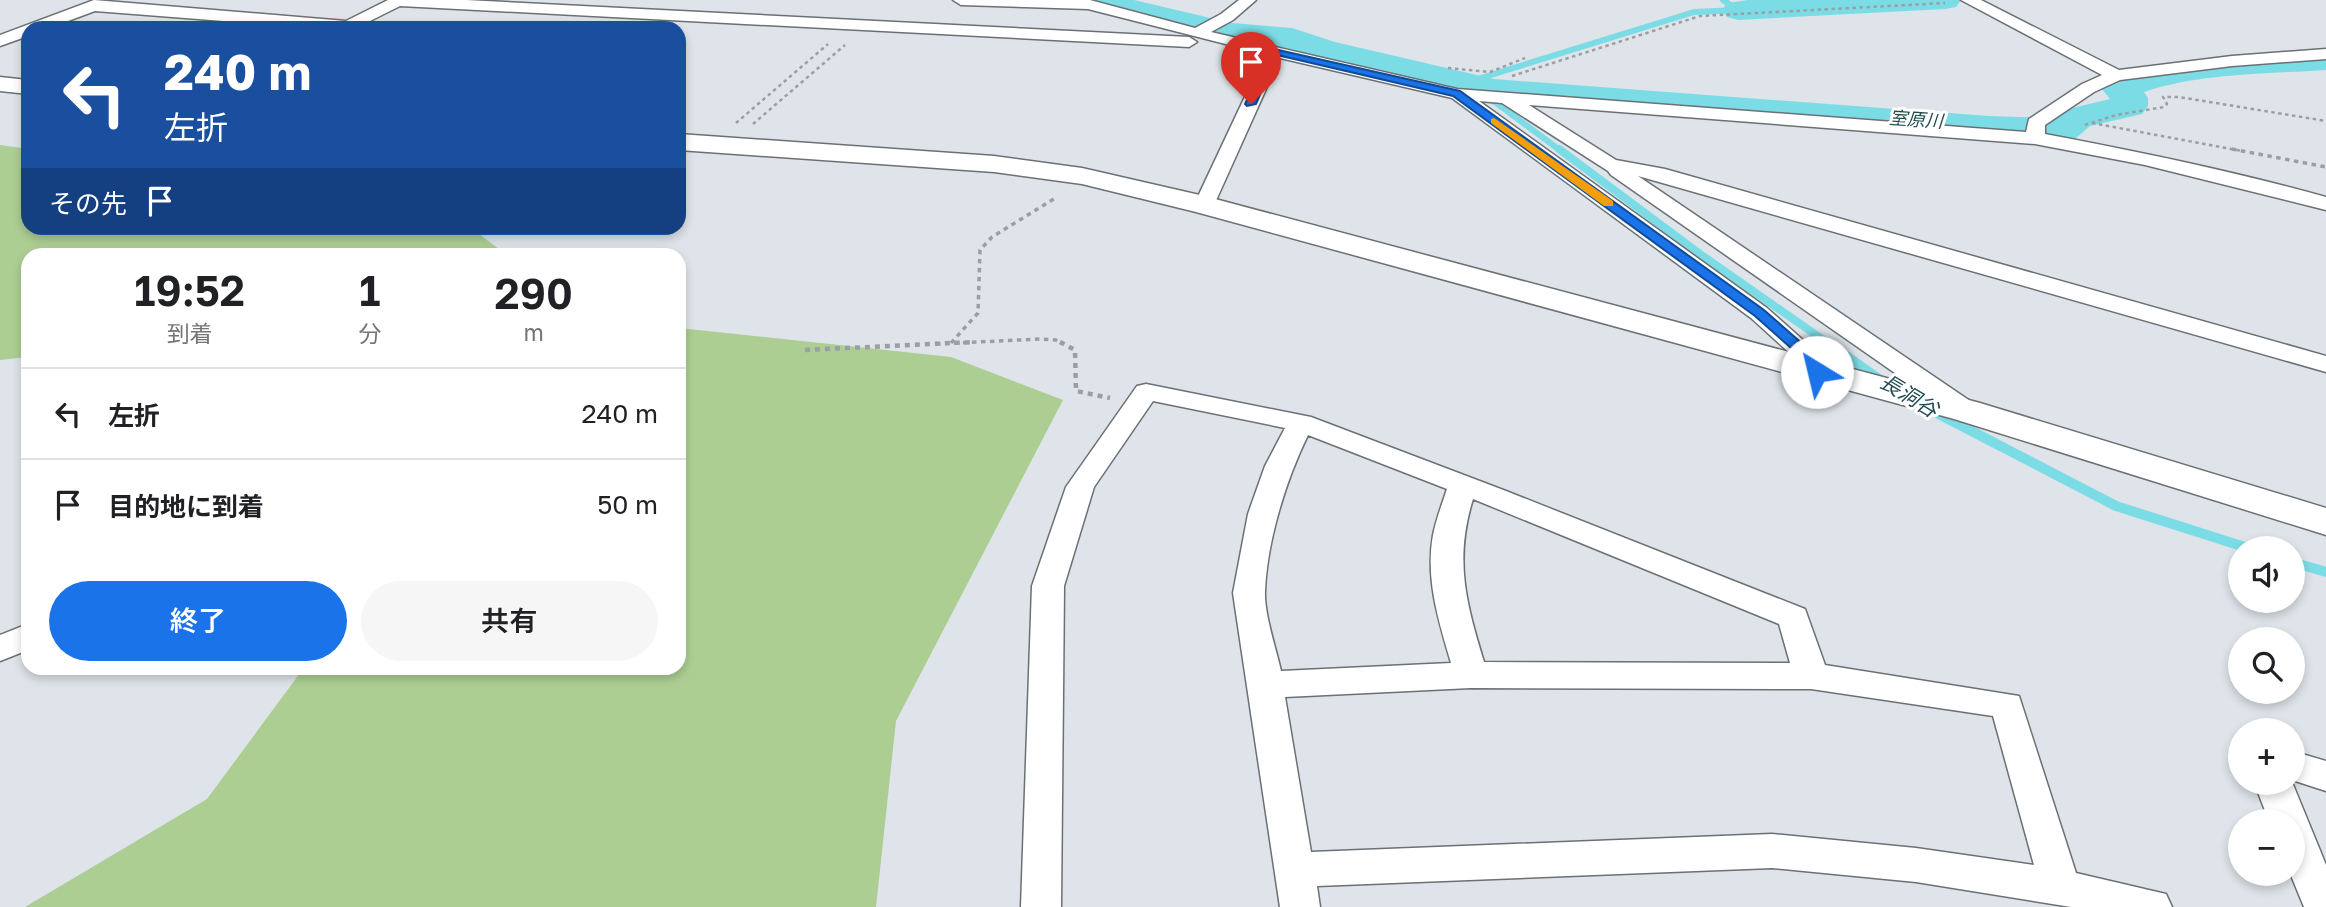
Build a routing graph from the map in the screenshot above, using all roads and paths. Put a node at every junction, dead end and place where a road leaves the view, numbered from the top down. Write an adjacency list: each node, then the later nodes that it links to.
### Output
1 (961, 0): 14 (street)
2 (1248, 0): 14 (street)
3 (2005, 0): 5 (street)
4 (399, 1): 7 (street); 10 (street)
5 (1971, 1): 19 (street); 22 (path)
6 (99, 3): 8 (street); 9 (street)
7 (618, 13): 11 (street); 12 (street)
8 (52, 21)
9 (284, 21)
10 (358, 21)
11 (606, 21)
12 (850, 25): 13 (street); 27 (path)
13 (867, 26): 14 (street); 27 (path)
14 (1208, 31): 17 (street)
15 (21, 33): 16 (street)
16 (0, 41)
17 (1274, 52): 23 (street); 32 (street)
18 (2326, 54): 19 (street)
19 (2116, 75): 25 (street)
20 (0, 83): 21 (street)
21 (21, 86)
22 (1506, 88): 23 (street); 25 (street); 28 (street)
23 (1464, 94): 36 (street)
24 (2326, 121): 29 (path)
25 (2035, 131): 31 (street)
26 (686, 143): 27 (street)
27 (720, 145): 30 (street)
28 (1610, 165): 35 (street); 38 (street)
29 (2326, 167)
30 (1082, 176): 32 (street); 33 (path)
31 (2326, 204)
32 (1204, 205): 36 (street)
33 (950, 344): 34 (path); 37 (path)
34 (805, 350)
35 (2326, 364)
36 (1817, 372): 38 (street)
37 (1136, 404): 39 (street); 52 (street)
38 (1967, 411): 41 (street)
39 (1301, 423): 40 (street); 46 (street)
40 (1463, 485): 44 (street); 45 (street)
41 (2326, 522)
42 (21, 639): 43 (street)
43 (0, 649)
44 (1471, 674): 45 (street); 46 (street)
45 (1811, 676): 50 (street)
46 (1266, 685): 51 (street)
47 (2305, 769): 48 (street)
48 (2326, 776)
49 (2305, 862): 54 (street)
50 (2060, 885): 51 (street); 53 (street)
51 (1297, 889)
52 (1041, 907)
53 (2152, 907)
54 (2324, 907)

